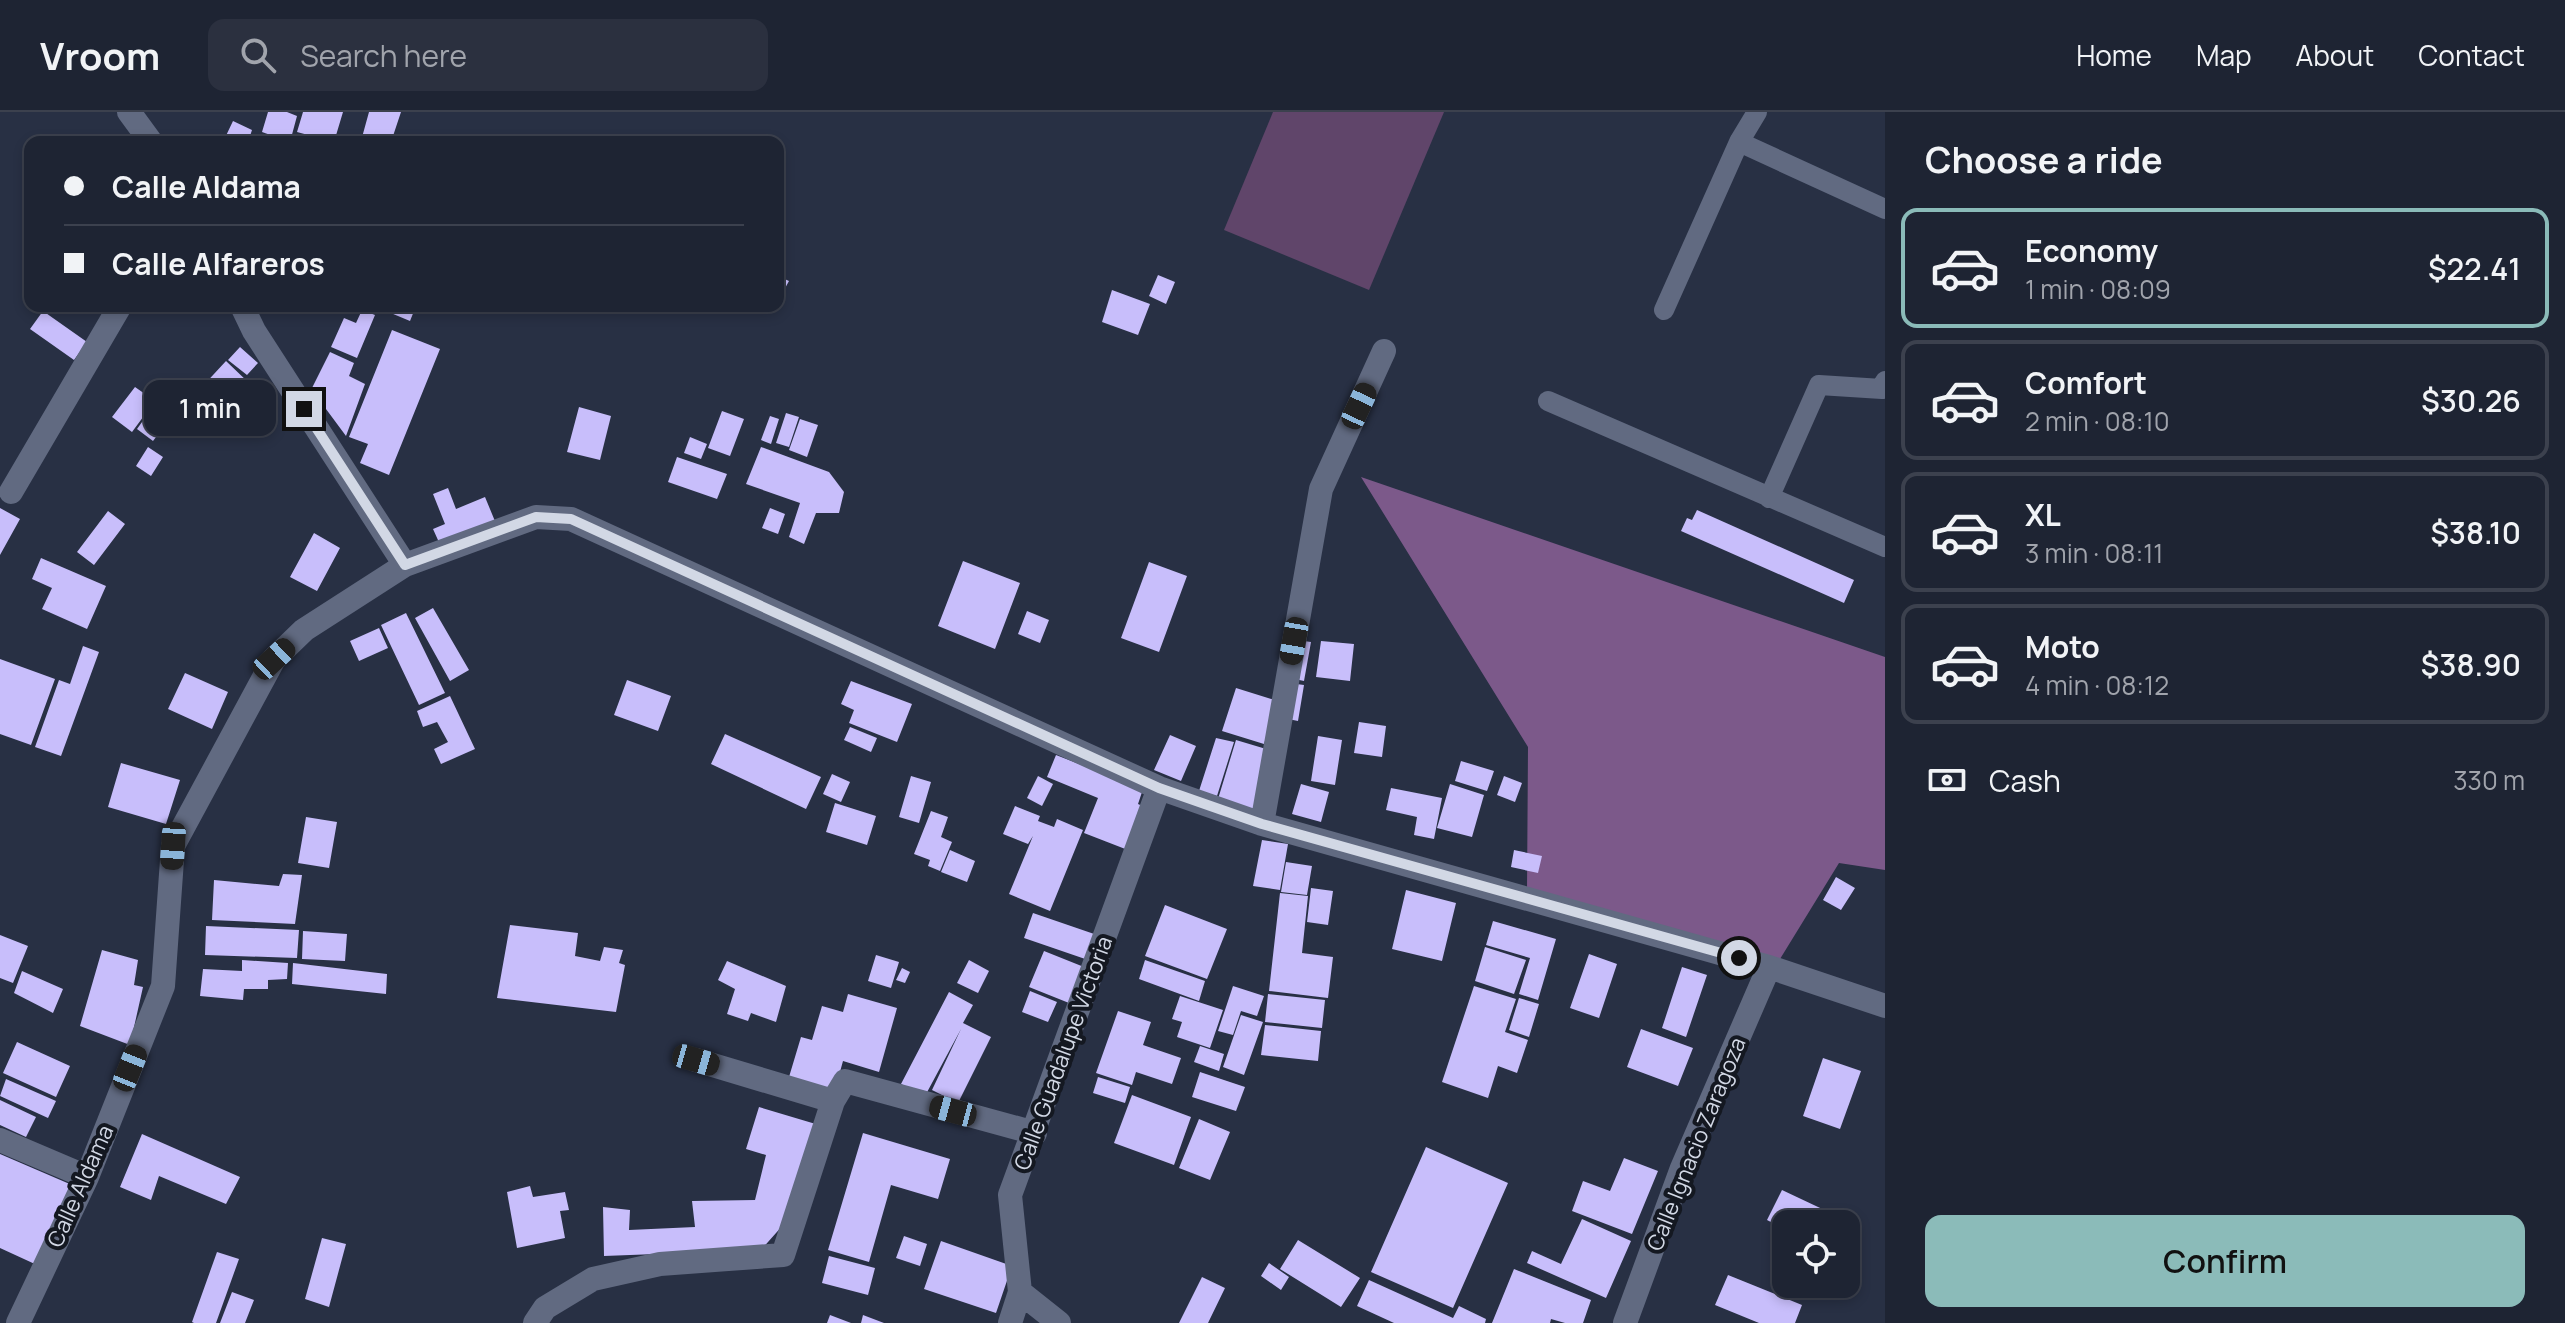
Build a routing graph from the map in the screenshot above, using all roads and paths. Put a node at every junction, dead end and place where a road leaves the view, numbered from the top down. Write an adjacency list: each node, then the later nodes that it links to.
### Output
1 (1757, 112): 4 (lane)
2 (135, 115): 3 (street)
3 (147, 136)
4 (1739, 142): 5 (lane); 6 (lane)
5 (1885, 209)
6 (1664, 310)
7 (116, 312): 12 (street)
8 (245, 312): 15 (street)
9 (1384, 351): 17 (street)
10 (1885, 381): 13 (lane)
11 (1548, 401): 13 (lane)
12 (11, 492)
13 (1769, 498): 14 (lane)
14 (1885, 547)
15 (405, 565): 16 (street, Calle Aldama); 24 (street, Calle Aldama)
16 (1159, 788): 17 (street, Calle Aldama); 22 (street, Calle Guadalupe Victoria)
17 (1262, 824): 18 (street, Calle Aldama)
18 (1769, 967): 19 (street, Calle Aldama); 30 (street, Calle Ignacio Zaragoza)
19 (1885, 1006)
20 (696, 1060): 21 (street)
21 (833, 1101): 22 (street); 27 (street)
22 (1035, 1133): 25 (street, Calle Guadalupe Victoria)
23 (0, 1140): 24 (street)
24 (87, 1177): 26 (street, Calle Aldama)
25 (1020, 1292): 28 (street, Calle Guadalupe Victoria); 29 (street)
26 (18, 1323)
27 (535, 1323)
28 (1010, 1323)
29 (1059, 1323)
30 (1625, 1323)

